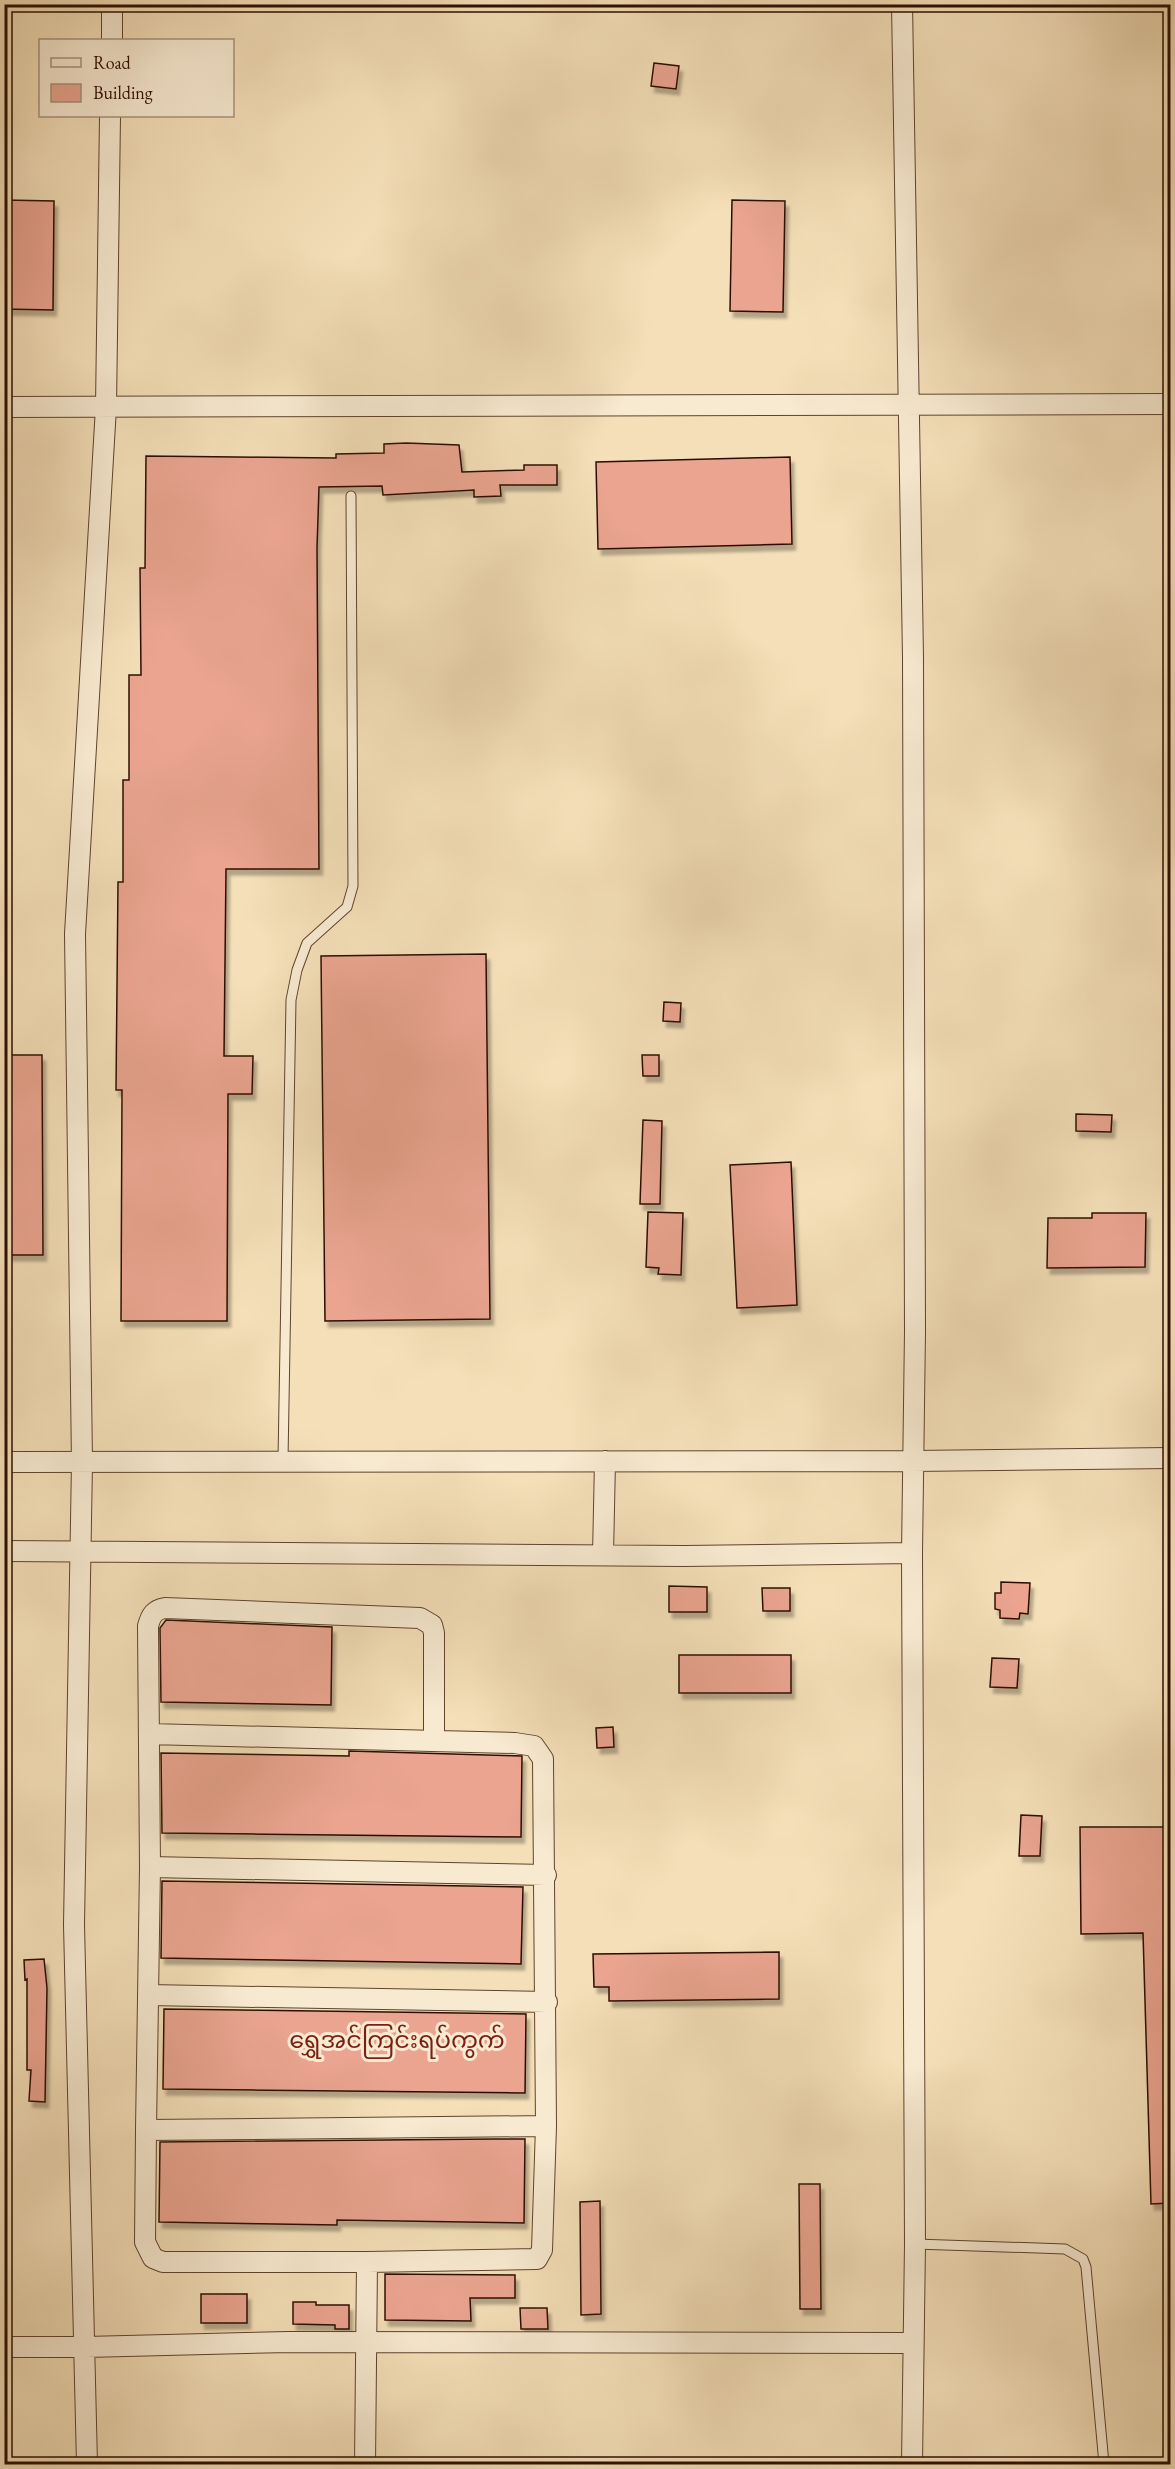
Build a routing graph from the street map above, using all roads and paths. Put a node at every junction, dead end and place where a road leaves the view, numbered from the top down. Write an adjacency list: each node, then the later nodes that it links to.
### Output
1 (112, 4): 3 (street)
2 (902, 4): 5 (street)
3 (112, 39)
4 (110, 117): 7 (street)
5 (909, 403): 6 (street); 7 (street); 13 (street)
6 (1170, 404)
7 (105, 406): 8 (street); 15 (street)
8 (4, 407)
9 (351, 496): 11 (lane)
10 (1170, 1458): 13 (street)
11 (283, 1460): 12 (street); 15 (street)
12 (604, 1461): 13 (street); 19 (street)
13 (913, 1461): 18 (street)
14 (4, 1462): 15 (street)
15 (82, 1462): 17 (street)
16 (4, 1551): 17 (street)
17 (80, 1551): 19 (street); 33 (street)
18 (912, 1553): 19 (street); 28 (street)
19 (603, 1556)
20 (149, 1734): 21 (street); 21 (street); 22 (street)
21 (434, 1739): 23 (street)
22 (150, 1867): 23 (street); 24 (street)
23 (546, 1875): 25 (street)
24 (148, 1995): 25 (street); 27 (street)
25 (547, 2002): 26 (street)
26 (546, 2126): 27 (street); 29 (street)
27 (146, 2130): 29 (street)
28 (915, 2244): 31 (street); 37 (lane)
29 (367, 2262): 30 (street)
30 (364, 2343): 31 (street); 33 (street); 35 (street)
31 (912, 2343): 36 (street)
32 (4, 2347): 33 (street)
33 (86, 2348): 34 (street)
34 (87, 2464)
35 (365, 2464)
36 (912, 2464)
37 (1104, 2464)

